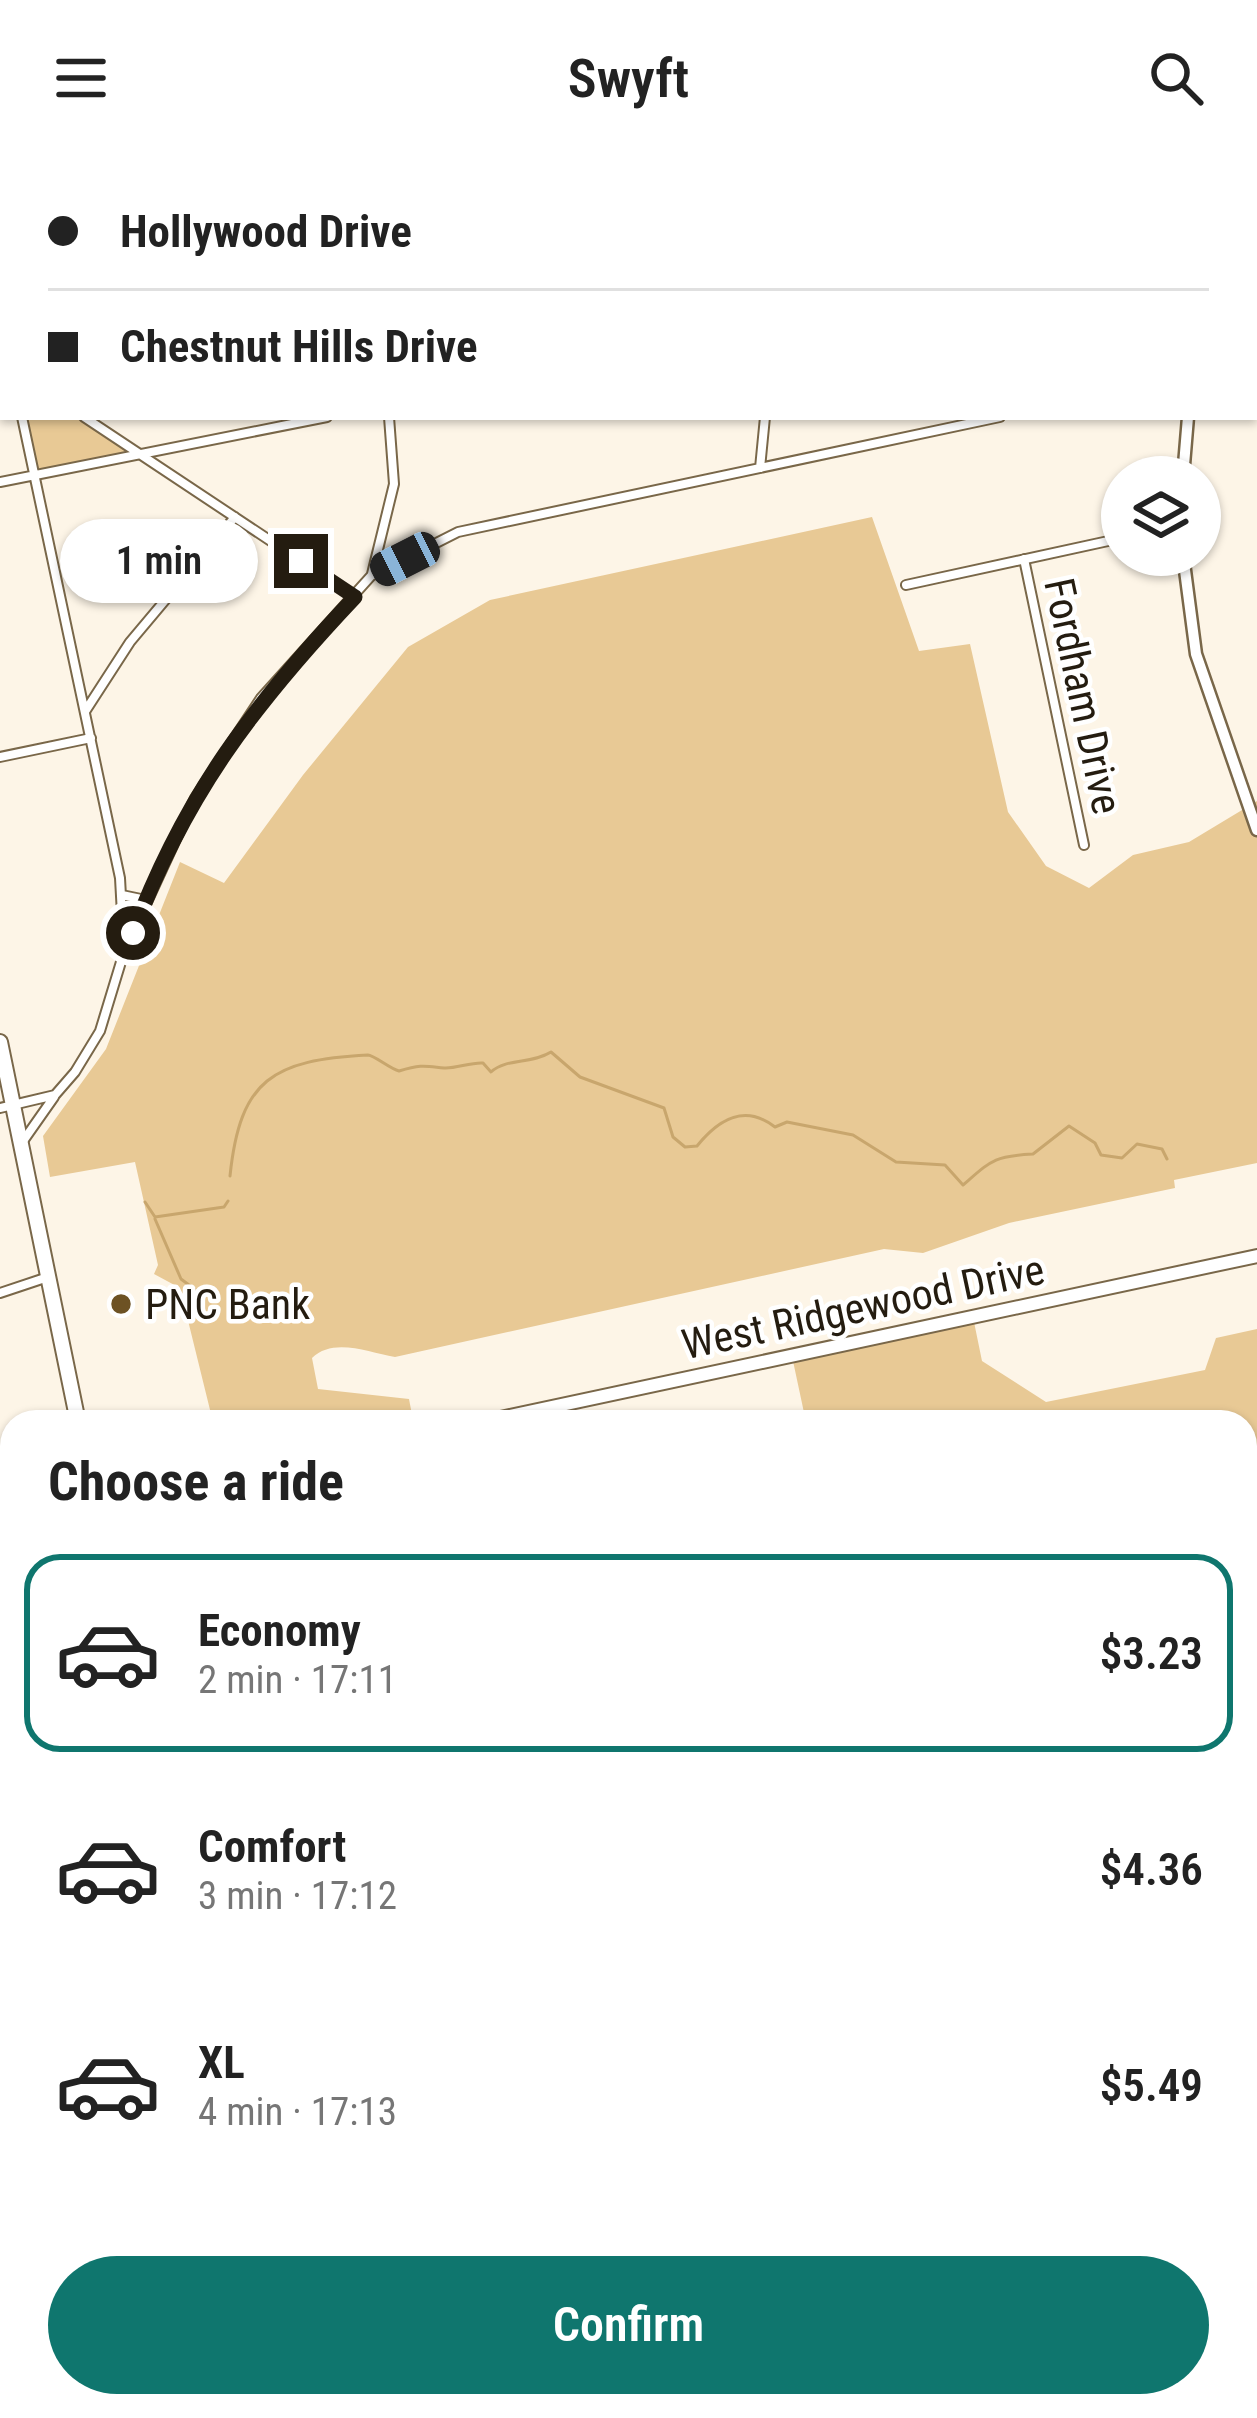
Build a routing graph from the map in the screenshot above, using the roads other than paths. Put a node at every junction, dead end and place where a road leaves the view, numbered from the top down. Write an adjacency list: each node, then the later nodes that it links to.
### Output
1 (23, 420): 11 (street)
2 (88, 420): 8 (street)
3 (313, 420): 8 (street)
4 (389, 420): 16 (street)
5 (765, 420): 10 (street)
6 (986, 420): 10 (street)
7 (1188, 420): 9 (street)
8 (139, 456): 11 (street); 13 (street)
9 (1185, 456)
10 (760, 468): 16 (street)
11 (35, 475): 12 (street); 20 (street)
12 (0, 482)
13 (235, 517): 19 (street); 20 (street)
14 (1101, 542): 15 (street)
15 (1024, 559): 18 (street); 24 (street, Fordham Drive)
16 (371, 576): 19 (street)
17 (1186, 576): 23 (street)
18 (906, 584)
19 (355, 597): 26 (street)
20 (86, 711): 21 (street)
21 (91, 738): 22 (street); 25 (street)
22 (0, 758)
23 (1257, 830)
24 (1084, 845)
25 (122, 895): 26 (street); 27 (street)
26 (146, 900): 27 (street)
27 (124, 952): 29 (street)
28 (0, 1042): 30 (main road)
29 (55, 1096): 30 (street); 31 (street)
30 (6, 1107): 31 (main road)
31 (21, 1144): 33 (main road)
32 (1257, 1256): 36 (main road, West Ridgewood Drive)
33 (49, 1277): 34 (street); 35 (main road)
34 (0, 1293)
35 (76, 1410)
36 (538, 1410)

